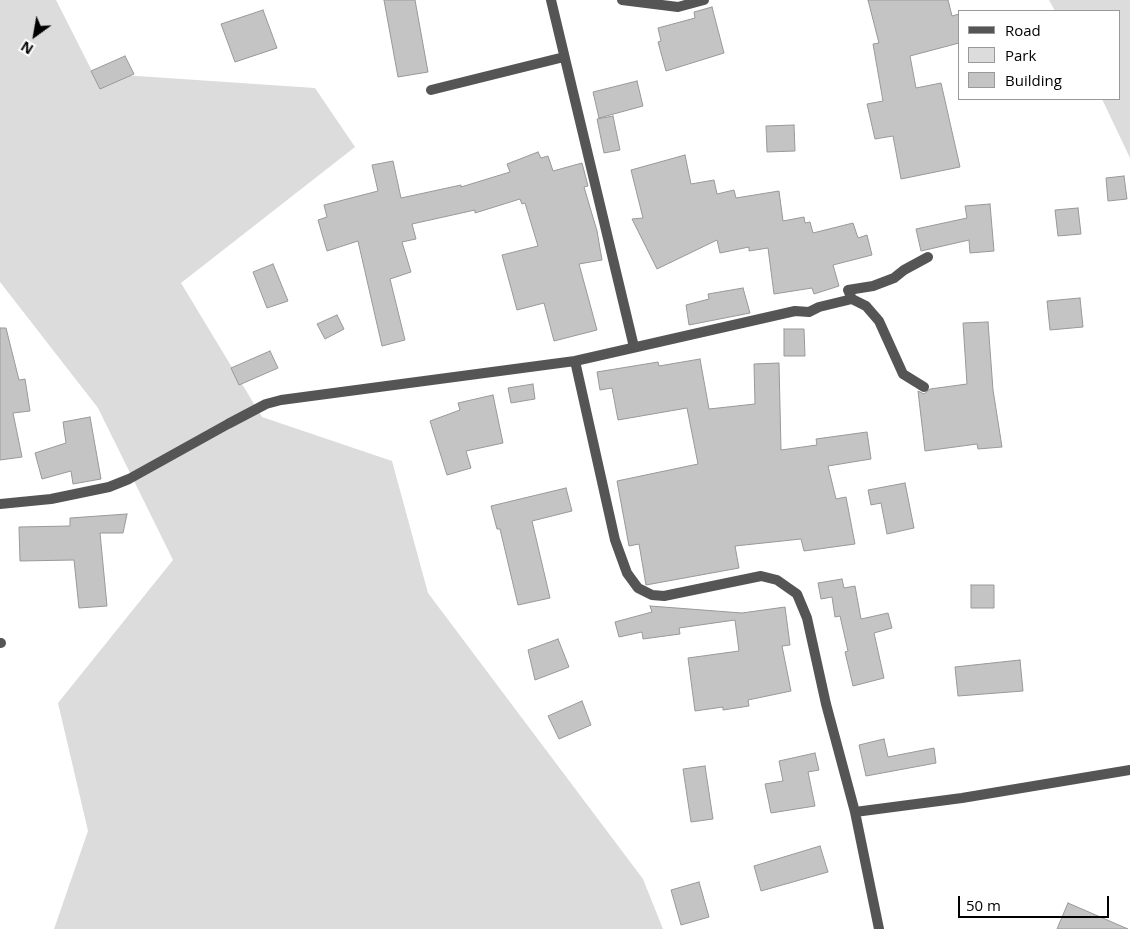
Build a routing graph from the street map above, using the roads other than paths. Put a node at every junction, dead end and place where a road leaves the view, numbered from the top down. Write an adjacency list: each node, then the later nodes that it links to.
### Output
1 (563, 0): 4 (street)
2 (622, 0): 3 (street)
3 (704, 0)
4 (552, 2): 5 (street)
5 (564, 57): 6 (street); 9 (street)
6 (431, 90)
7 (928, 257): 8 (street)
8 (852, 299): 9 (street); 11 (street)
9 (634, 347): 10 (street)
10 (575, 361): 12 (street); 14 (street)
11 (924, 387)
12 (0, 504)
13 (1130, 770): 14 (street)
14 (855, 812): 15 (street)
15 (879, 929)

